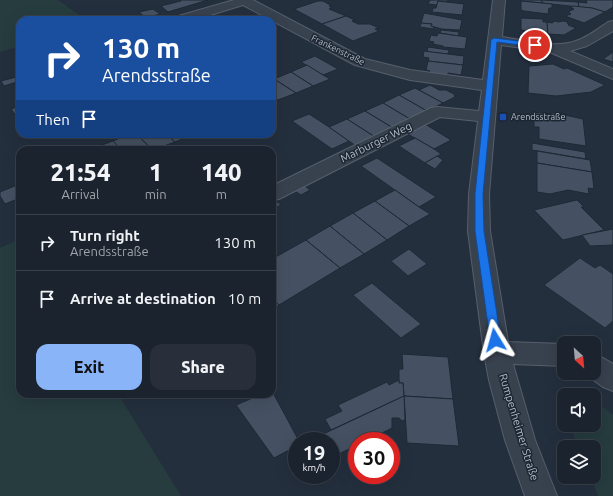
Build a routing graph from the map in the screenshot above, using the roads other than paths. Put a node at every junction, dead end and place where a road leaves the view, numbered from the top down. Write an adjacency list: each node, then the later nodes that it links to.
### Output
1 (245, 0): 3 (street); 4 (street, Frankenstraße)
2 (499, 0): 7 (street, Rumpenheimer Straße)
3 (193, 16)
4 (275, 16)
5 (276, 17): 10 (street, Frankenstraße)
6 (613, 25): 8 (street)
7 (494, 40): 8 (street); 10 (street, Rumpenheimer Straße)
8 (548, 46): 9 (street)
9 (613, 74)
10 (489, 86): 11 (street, Rumpenheimer Straße)
11 (486, 117): 12 (street, Marburger Weg); 13 (street, Rumpenheimer Straße)
12 (276, 192)
13 (497, 353): 14 (street); 17 (street, Rumpenheimer Straße)
14 (557, 355)
15 (601, 371): 16 (street)
16 (613, 379)
17 (541, 496)

